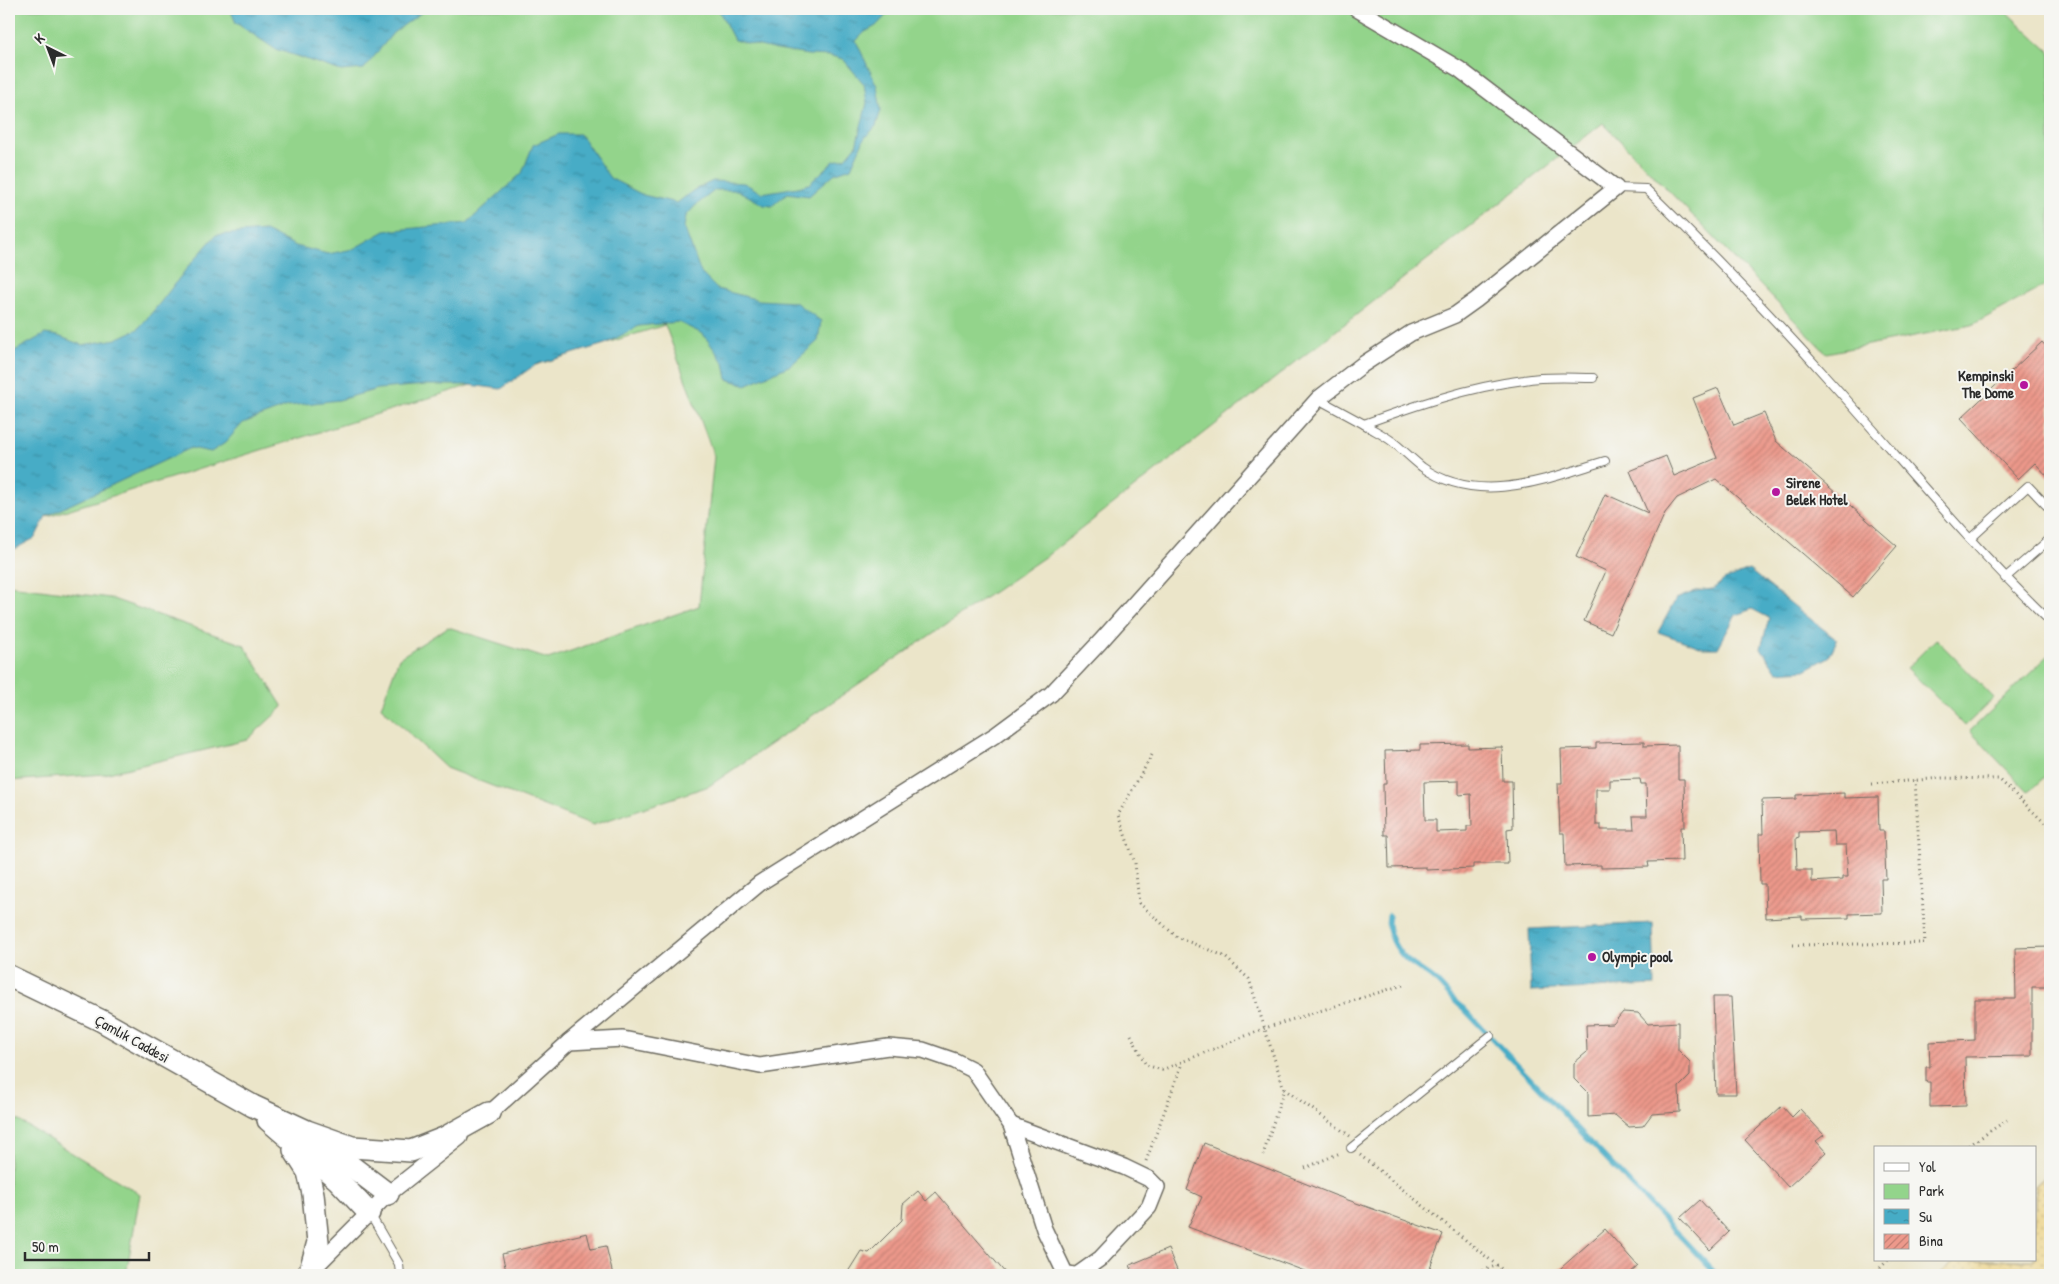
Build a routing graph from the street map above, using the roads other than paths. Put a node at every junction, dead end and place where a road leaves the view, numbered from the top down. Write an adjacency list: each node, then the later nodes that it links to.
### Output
1 (1357, 9): 2 (street)
2 (1616, 188): 4 (street); 8 (lane)
3 (1593, 378): 5 (lane)
4 (1318, 399): 5 (lane); 14 (street)
5 (1364, 424): 6 (lane)
6 (1605, 461)
7 (2050, 509): 8 (lane)
8 (1970, 539): 10 (lane)
9 (2050, 539): 10 (lane)
10 (2005, 578): 11 (lane)
11 (2050, 621)
12 (9, 976): 15 (street, Çamlık Caddesi)
13 (1490, 1036): 20 (lane)
14 (568, 1042): 16 (street); 17 (street)
15 (253, 1106): 18 (street); 19 (street)
16 (490, 1114): 18 (street); 21 (street)
17 (1010, 1125): 25 (street); 25 (street)
18 (307, 1131): 21 (street)
19 (286, 1137): 22 (street); 23 (street)
20 (1351, 1148)
21 (388, 1194): 22 (street)
22 (369, 1212): 23 (street); 24 (lane)
23 (308, 1275)
24 (400, 1275)
25 (1076, 1275)

